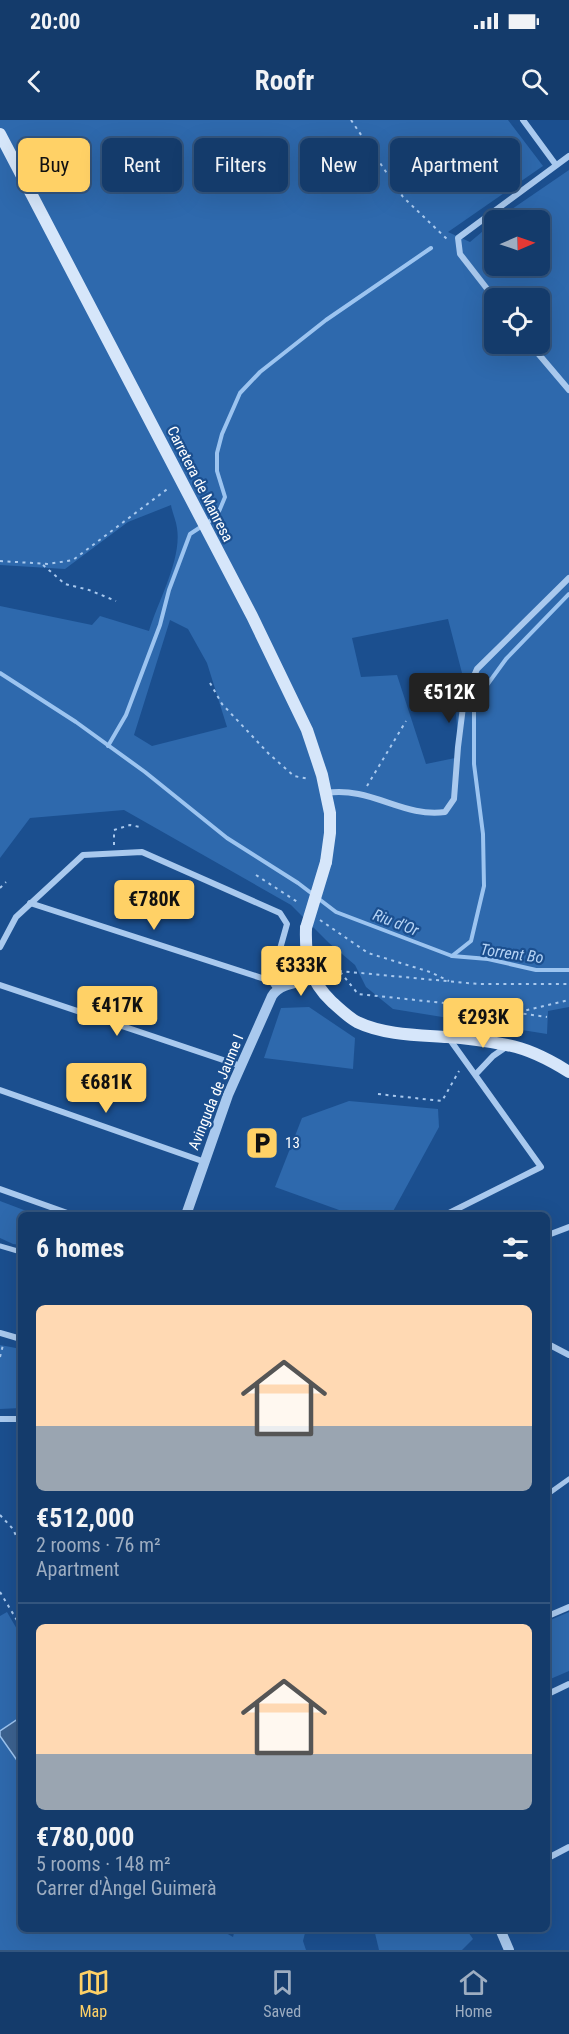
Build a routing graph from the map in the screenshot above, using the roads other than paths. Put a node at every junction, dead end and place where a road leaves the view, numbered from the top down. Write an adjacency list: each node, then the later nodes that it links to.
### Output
1 (523, 120): 4 (street)
2 (0, 134): 9 (main road, Carretera de Manresa)
3 (569, 156): 4 (street)
4 (556, 165): 5 (street)
5 (486, 288)
6 (538, 354): 7 (street)
7 (569, 390)
8 (569, 578): 9 (street)
9 (326, 793): 12 (main road, Carretera de Manresa, bridge)
10 (30, 903): 11 (street); 15 (street); 15 (street)
11 (0, 947)
12 (306, 954): 13 (main road); 15 (street)
13 (314, 979): 15 (street); 16 (main road)
14 (0, 985): 18 (street)
15 (276, 985): 18 (street, Avinguda de Jaume I)
16 (448, 1037): 17 (main road); 20 (street)
17 (509, 1045): 19 (main road); 20 (street)
18 (241, 1066): 22 (street, Avinguda de Jaume I)
19 (569, 1072)
20 (476, 1074): 26 (street)
21 (0, 1090): 22 (street)
22 (205, 1162): 25 (street, Avinguda de Jaume I)
23 (0, 1189): 24 (street)
24 (58, 1212)
25 (187, 1212)
26 (451, 1212)
27 (569, 1227): 28 (street)
28 (550, 1234)
29 (0, 1245): 30 (street)
30 (18, 1251)
31 (3, 1334): 32 (street)
32 (18, 1339)
33 (550, 1345): 34 (street)
34 (569, 1355)
35 (0, 1419): 36 (street)
36 (18, 1419)
37 (569, 1479): 38 (street)
38 (550, 1493)
39 (569, 1607): 40 (street)
40 (550, 1615)
41 (569, 1684): 42 (street)
42 (550, 1693)
43 (569, 1847): 44 (street)
44 (550, 1857)
45 (501, 1932): 46 (street)
46 (509, 1950)

